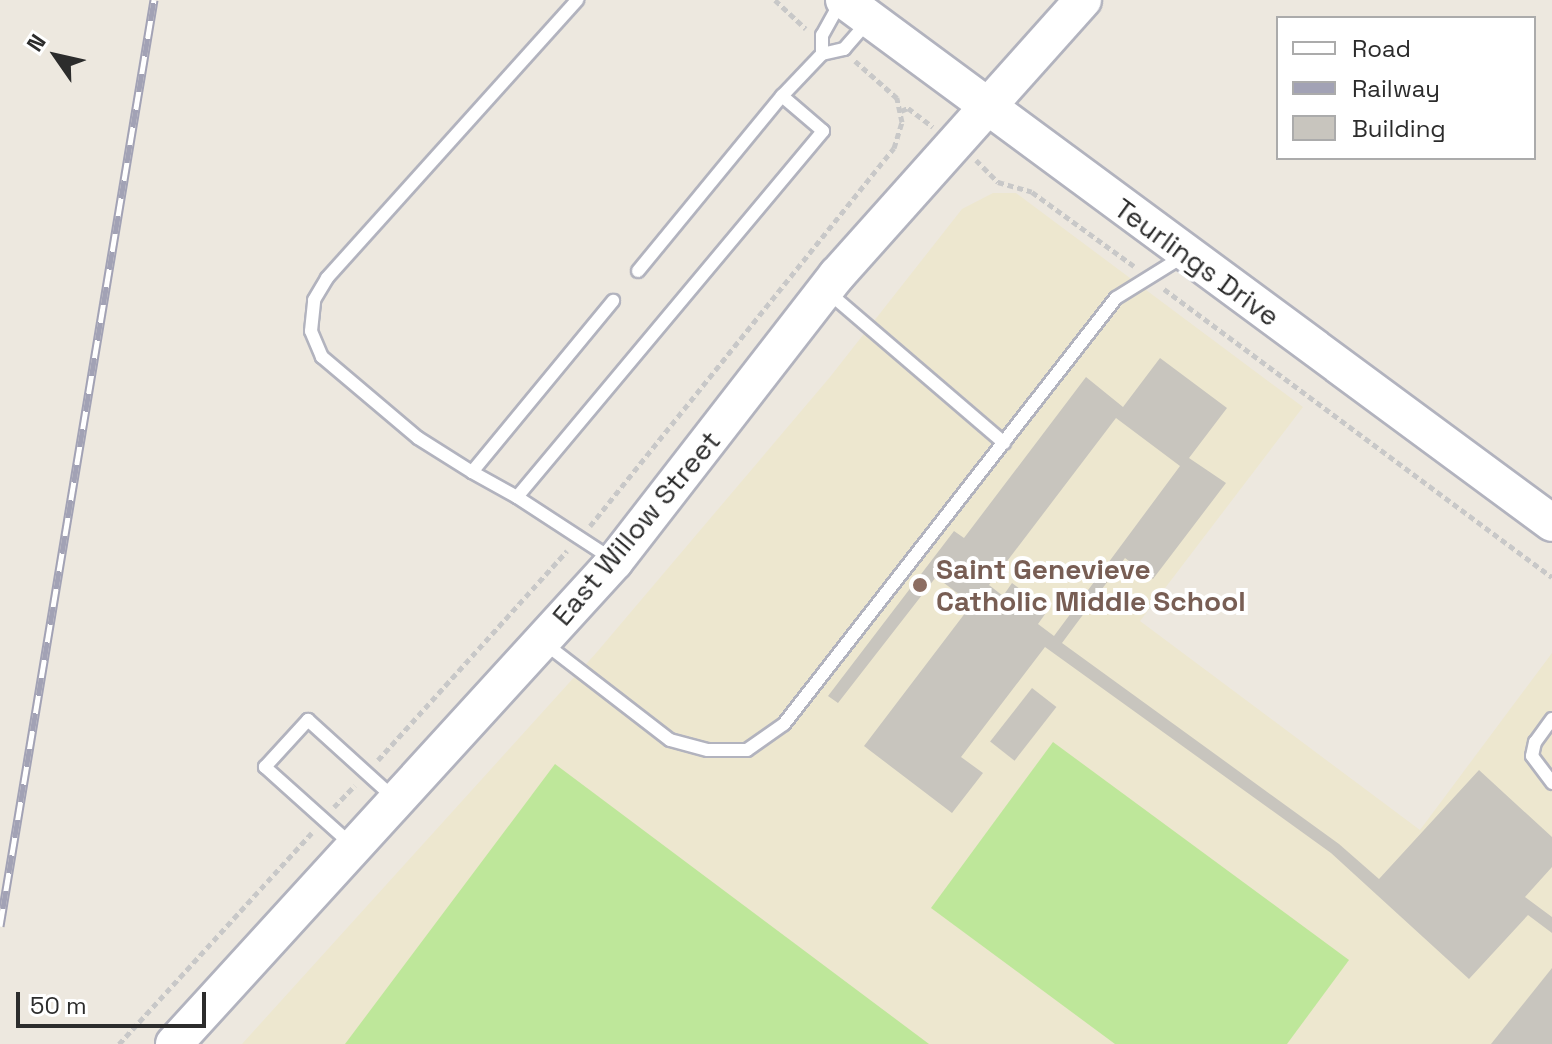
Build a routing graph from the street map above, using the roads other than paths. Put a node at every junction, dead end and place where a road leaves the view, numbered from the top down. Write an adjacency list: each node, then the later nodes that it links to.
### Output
1 (577, 0): 12 (lane)
2 (1083, 0): 6 (street, East Willow Street)
3 (852, 7): 4 (lane); 4 (lane); 6 (street, Teurlings Drive)
4 (822, 54): 5 (lane)
5 (782, 96): 8 (lane); 13 (lane)
6 (986, 107): 7 (street, Teurlings Drive); 9 (street, East Willow Street)
7 (1186, 255): 11 (lane); 14 (street, Teurlings Drive)
8 (638, 271)
9 (825, 289): 11 (lane); 15 (street, East Willow Street)
10 (613, 301): 12 (lane)
11 (1004, 443): 16 (lane)
12 (472, 472): 13 (lane)
13 (517, 497): 15 (lane)
14 (1552, 523)
15 (615, 561): 16 (street, East Willow Street)
16 (541, 640): 19 (street, East Willow Street)
17 (1552, 719): 18 (lane)
18 (1552, 783)
19 (397, 800): 20 (street, East Willow Street); 20 (lane)
20 (354, 848): 21 (street, East Willow Street)
21 (174, 1044)

